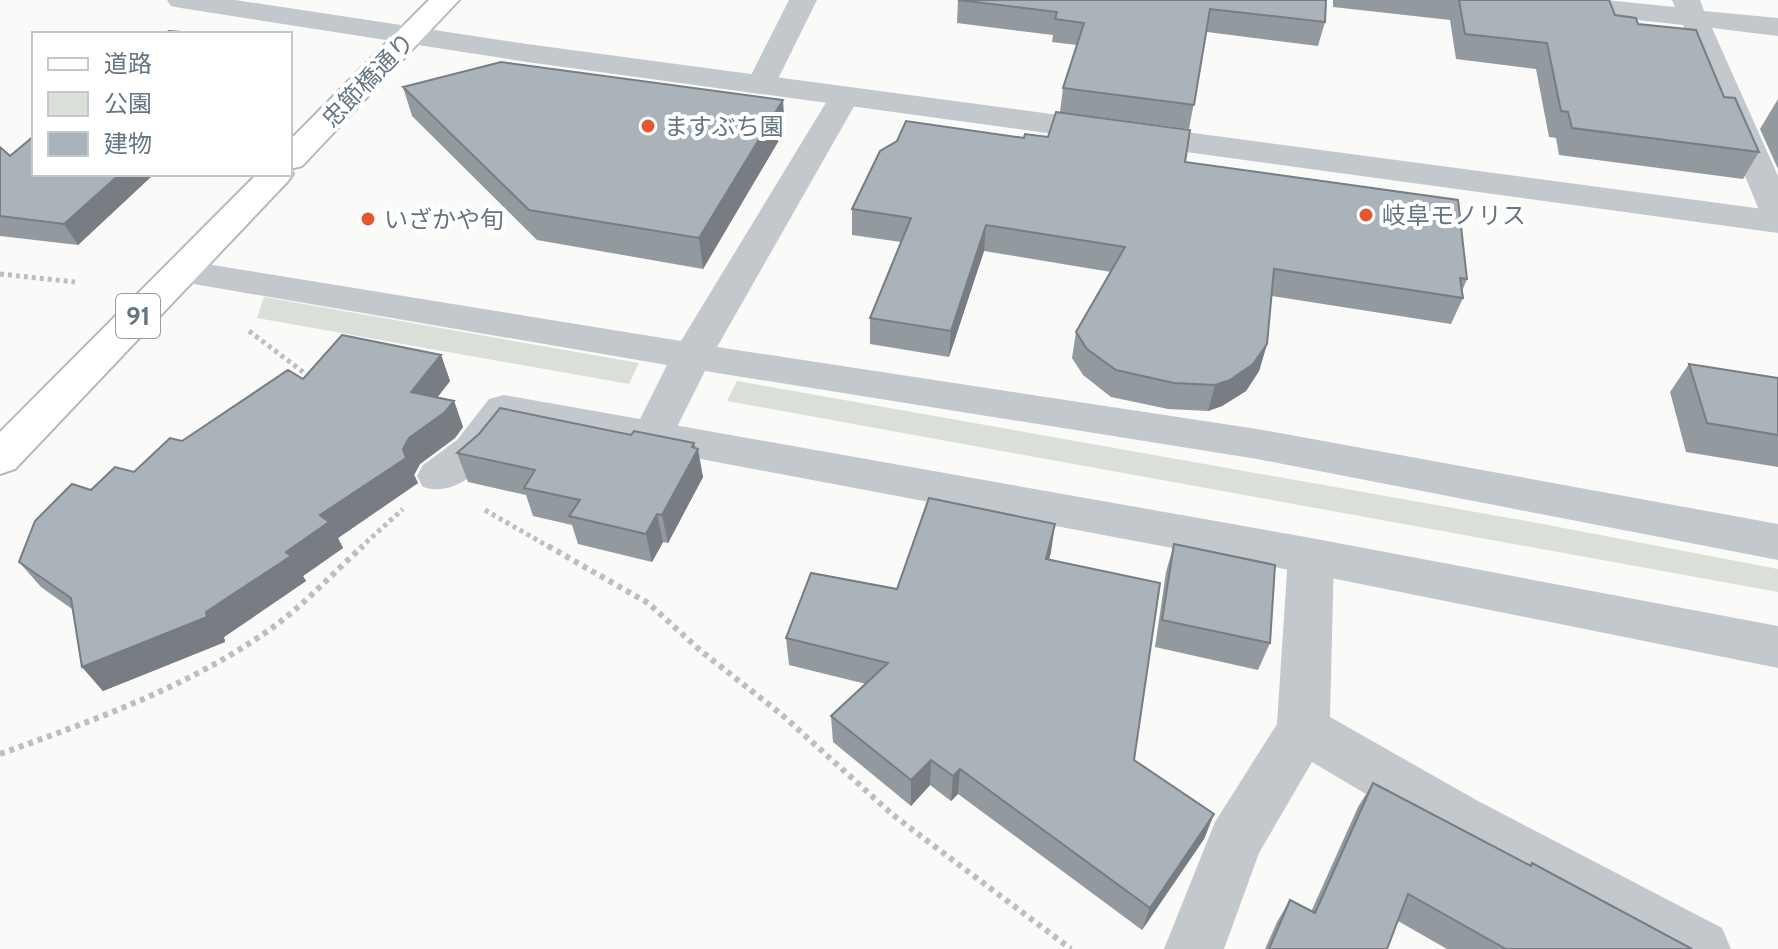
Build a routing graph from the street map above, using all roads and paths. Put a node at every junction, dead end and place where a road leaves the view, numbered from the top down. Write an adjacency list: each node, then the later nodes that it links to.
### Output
1 (181, 0): 7 (street)
2 (445, 0): 7 (main road, 忠節橋通り)
3 (803, 0): 8 (street)
4 (1529, 0): 5 (street)
5 (1690, 9): 6 (street); 12 (street)
6 (1778, 27)
7 (410, 36): 8 (street); 10 (main road, 忠節橋通り)
8 (761, 85): 9 (street)
9 (845, 96): 13 (street); 18 (street)
10 (292, 157)
11 (274, 176): 14 (main road, 91)
12 (1778, 215)
13 (1778, 222)
14 (182, 271): 18 (street); 21 (main road, 91)
15 (0, 274): 16 (path)
16 (75, 282)
17 (236, 321): 19 (path)
18 (692, 356): 20 (street); 23 (street)
19 (312, 379)
20 (652, 436): 22 (street); 24 (street)
21 (0, 458)
22 (439, 476): 27 (path); 28 (path)
23 (1778, 542)
24 (1311, 556): 25 (street); 26 (street)
25 (1778, 647)
26 (1303, 729): 29 (street); 30 (street)
27 (0, 754)
28 (1071, 949)
29 (1194, 949)
30 (1701, 949)

